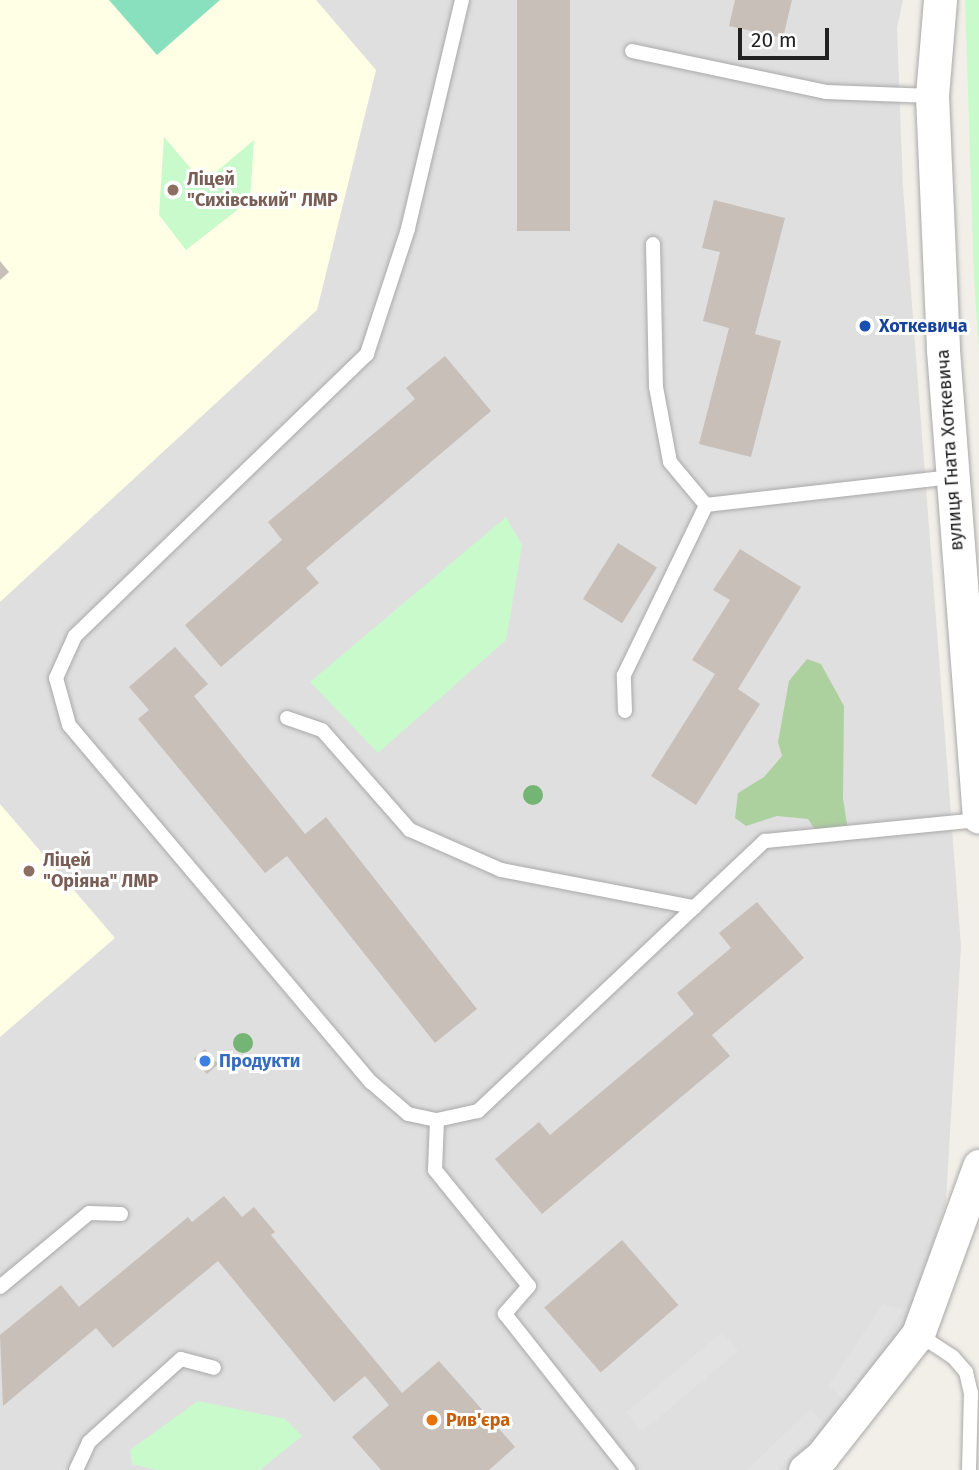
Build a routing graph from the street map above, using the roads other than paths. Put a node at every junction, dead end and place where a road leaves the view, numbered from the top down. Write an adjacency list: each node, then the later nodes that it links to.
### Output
1 (462, 0): 12 (lane)
2 (940, 0): 4 (street, вулиця Гната Хоткевича)
3 (632, 51): 4 (lane)
4 (932, 96): 6 (street, вулиця Гната Хоткевича)
5 (653, 244): 7 (lane)
6 (951, 477): 7 (lane); 10 (street, вулиця Гната Хоткевича)
7 (706, 505): 8 (lane)
8 (625, 710)
9 (287, 718): 11 (lane)
10 (979, 818): 11 (lane)
11 (694, 906): 12 (lane)
12 (437, 1120): 19 (lane)
13 (979, 1166): 16 (street)
14 (121, 1214): 15 (lane)
15 (0, 1287)
16 (918, 1334): 20 (street); 21 (lane)
17 (214, 1367): 18 (lane)
18 (76, 1470)
19 (628, 1470)
20 (805, 1470)
21 (969, 1470)

